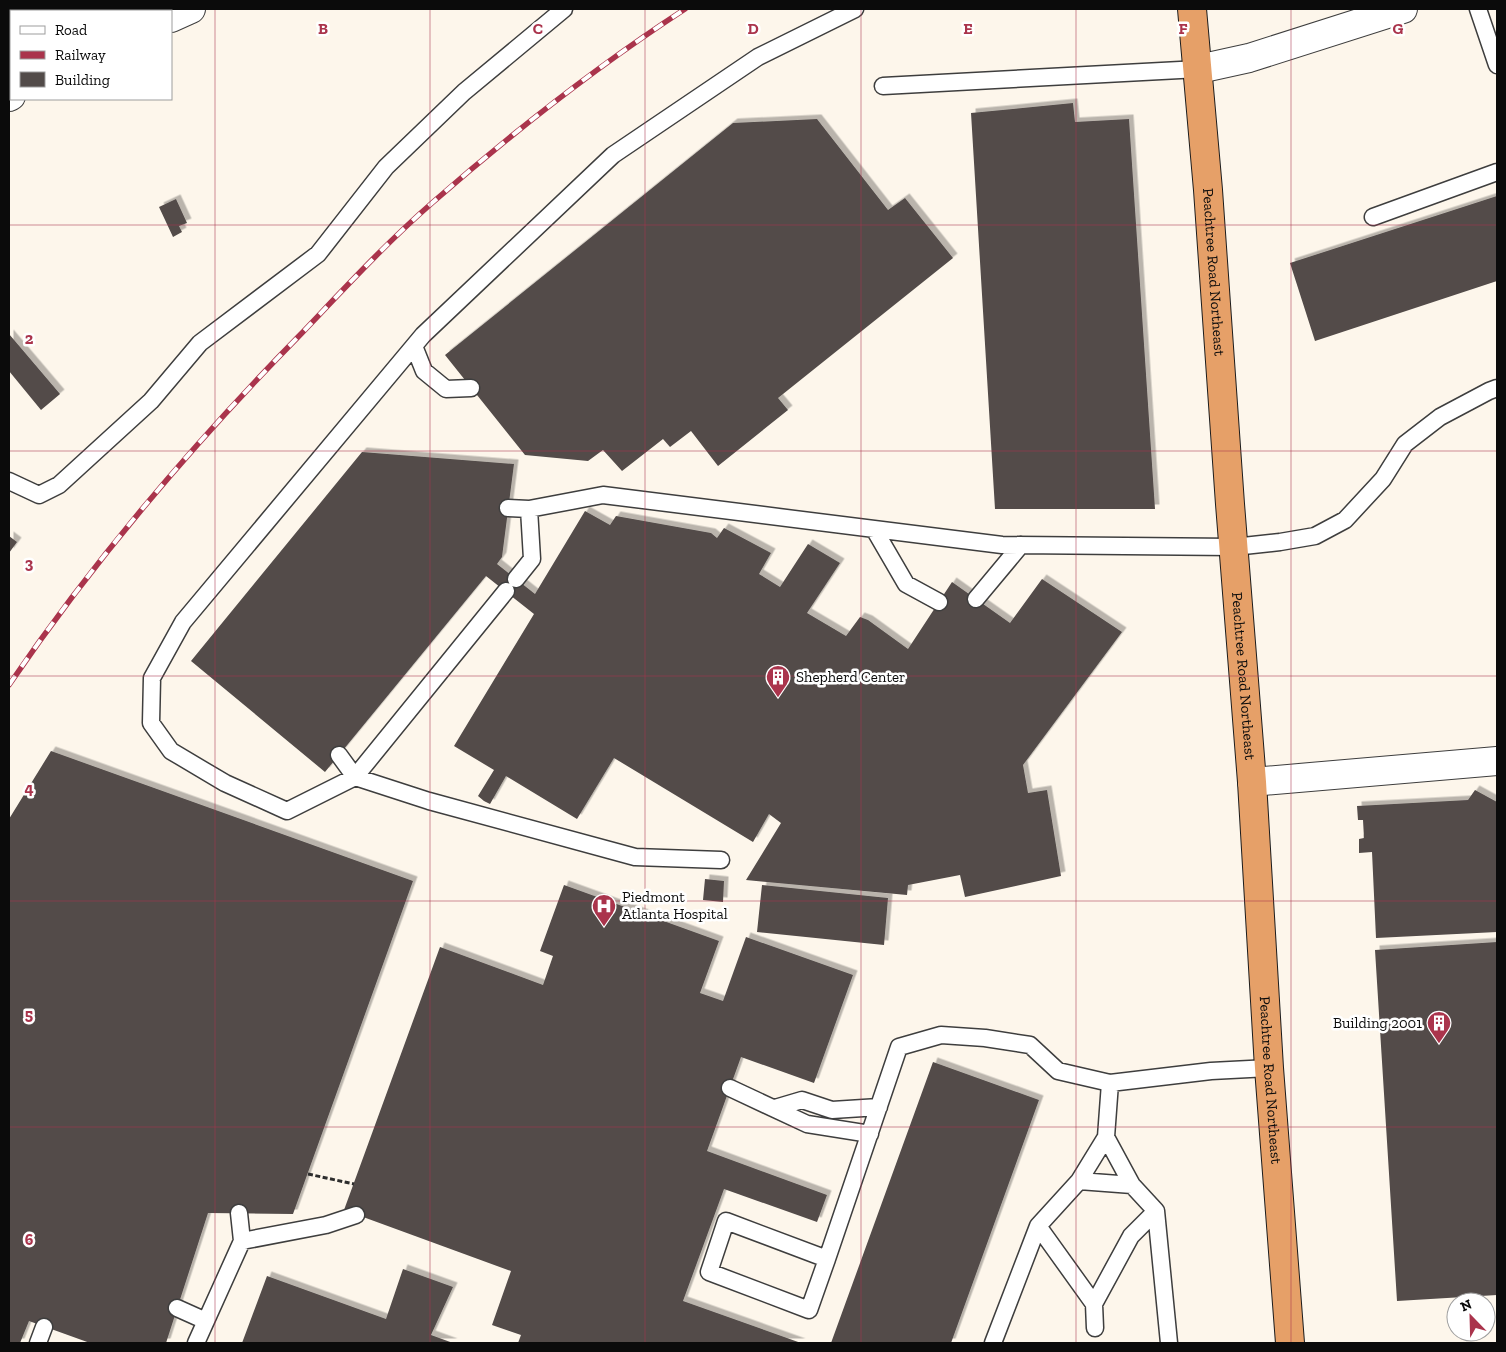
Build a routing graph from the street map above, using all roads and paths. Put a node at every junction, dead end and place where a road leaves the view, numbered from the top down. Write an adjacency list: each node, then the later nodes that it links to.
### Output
1 (191, 9): 7 (street)
2 (564, 9): 16 (lane)
3 (855, 9): 13 (lane)
4 (1192, 9): 9 (highway, Peachtree Road Northeast)
5 (1403, 9): 9 (street)
6 (1478, 9): 8 (lane)
7 (172, 18)
8 (1497, 65)
9 (1199, 69): 10 (lane); 21 (highway, Peachtree Road Northeast)
10 (883, 86)
11 (1497, 172): 12 (lane)
12 (1373, 217)
13 (414, 346): 14 (lane); 26 (lane)
14 (471, 388)
15 (1497, 388): 21 (lane)
16 (9, 481)
17 (508, 508): 18 (lane)
18 (529, 509): 19 (lane); 26 (lane)
19 (874, 529): 20 (lane); 23 (lane)
20 (1021, 546): 21 (lane); 22 (lane)
21 (1234, 547): 27 (highway, Peachtree Road Northeast)
22 (976, 599)
23 (939, 602)
24 (339, 755): 26 (lane)
25 (1497, 761): 27 (street)
26 (355, 777): 28 (lane)
27 (1252, 782): 29 (highway, Peachtree Road Northeast)
28 (720, 860)
29 (1269, 1068): 30 (lane); 55 (highway, Peachtree Road Northeast)
30 (1110, 1083): 32 (lane); 35 (lane)
31 (730, 1088): 33 (lane)
32 (879, 1107): 33 (lane); 34 (lane)
33 (775, 1108): 34 (lane)
34 (870, 1134): 45 (lane)
35 (1106, 1137): 37 (lane); 39 (lane)
36 (308, 1174): 38 (path)
37 (1079, 1181): 39 (lane); 43 (lane)
38 (354, 1184)
39 (1132, 1185): 40 (lane)
40 (1156, 1211): 46 (lane); 54 (lane)
41 (239, 1213): 44 (lane)
42 (356, 1214): 44 (lane)
43 (1038, 1226): 46 (lane); 53 (lane)
44 (242, 1241): 48 (lane)
45 (827, 1259): 45 (lane)
46 (1094, 1304): 50 (lane)
47 (177, 1308): 48 (lane)
48 (206, 1321): 52 (lane)
49 (44, 1327): 51 (lane)
50 (1095, 1328)
51 (38, 1343)
52 (196, 1343)
53 (993, 1343)
54 (1168, 1343)
55 (1290, 1343)

